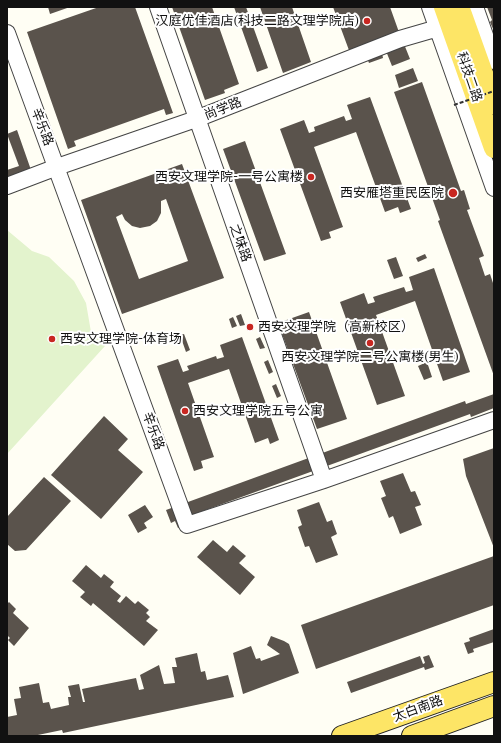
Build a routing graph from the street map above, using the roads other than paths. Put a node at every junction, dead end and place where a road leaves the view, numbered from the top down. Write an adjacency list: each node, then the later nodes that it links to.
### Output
1 (158, 7): 10 (street, 之味路)
2 (430, 7): 6 (street)
3 (444, 7): 11 (main road, 科技二路)
4 (459, 7): 9 (main road, 科技二路)
5 (475, 7): 8 (street)
6 (438, 28): 10 (street, 尚学路); 14 (street)
7 (7, 33): 12 (street, 辛乐路)
8 (494, 61)
9 (494, 104)
10 (196, 119): 12 (street, 尚学路); 16 (street, 之味路)
11 (494, 148)
12 (57, 167): 13 (street, 尚学路); 16 (street, 辛乐路)
13 (7, 186)
14 (494, 188)
15 (494, 420): 16 (street, 辛乐路)
16 (324, 480)
17 (494, 682): 19 (main road, 太白南路)
18 (494, 706): 20 (main road, 太白南路)
19 (342, 736)
20 (412, 736)

